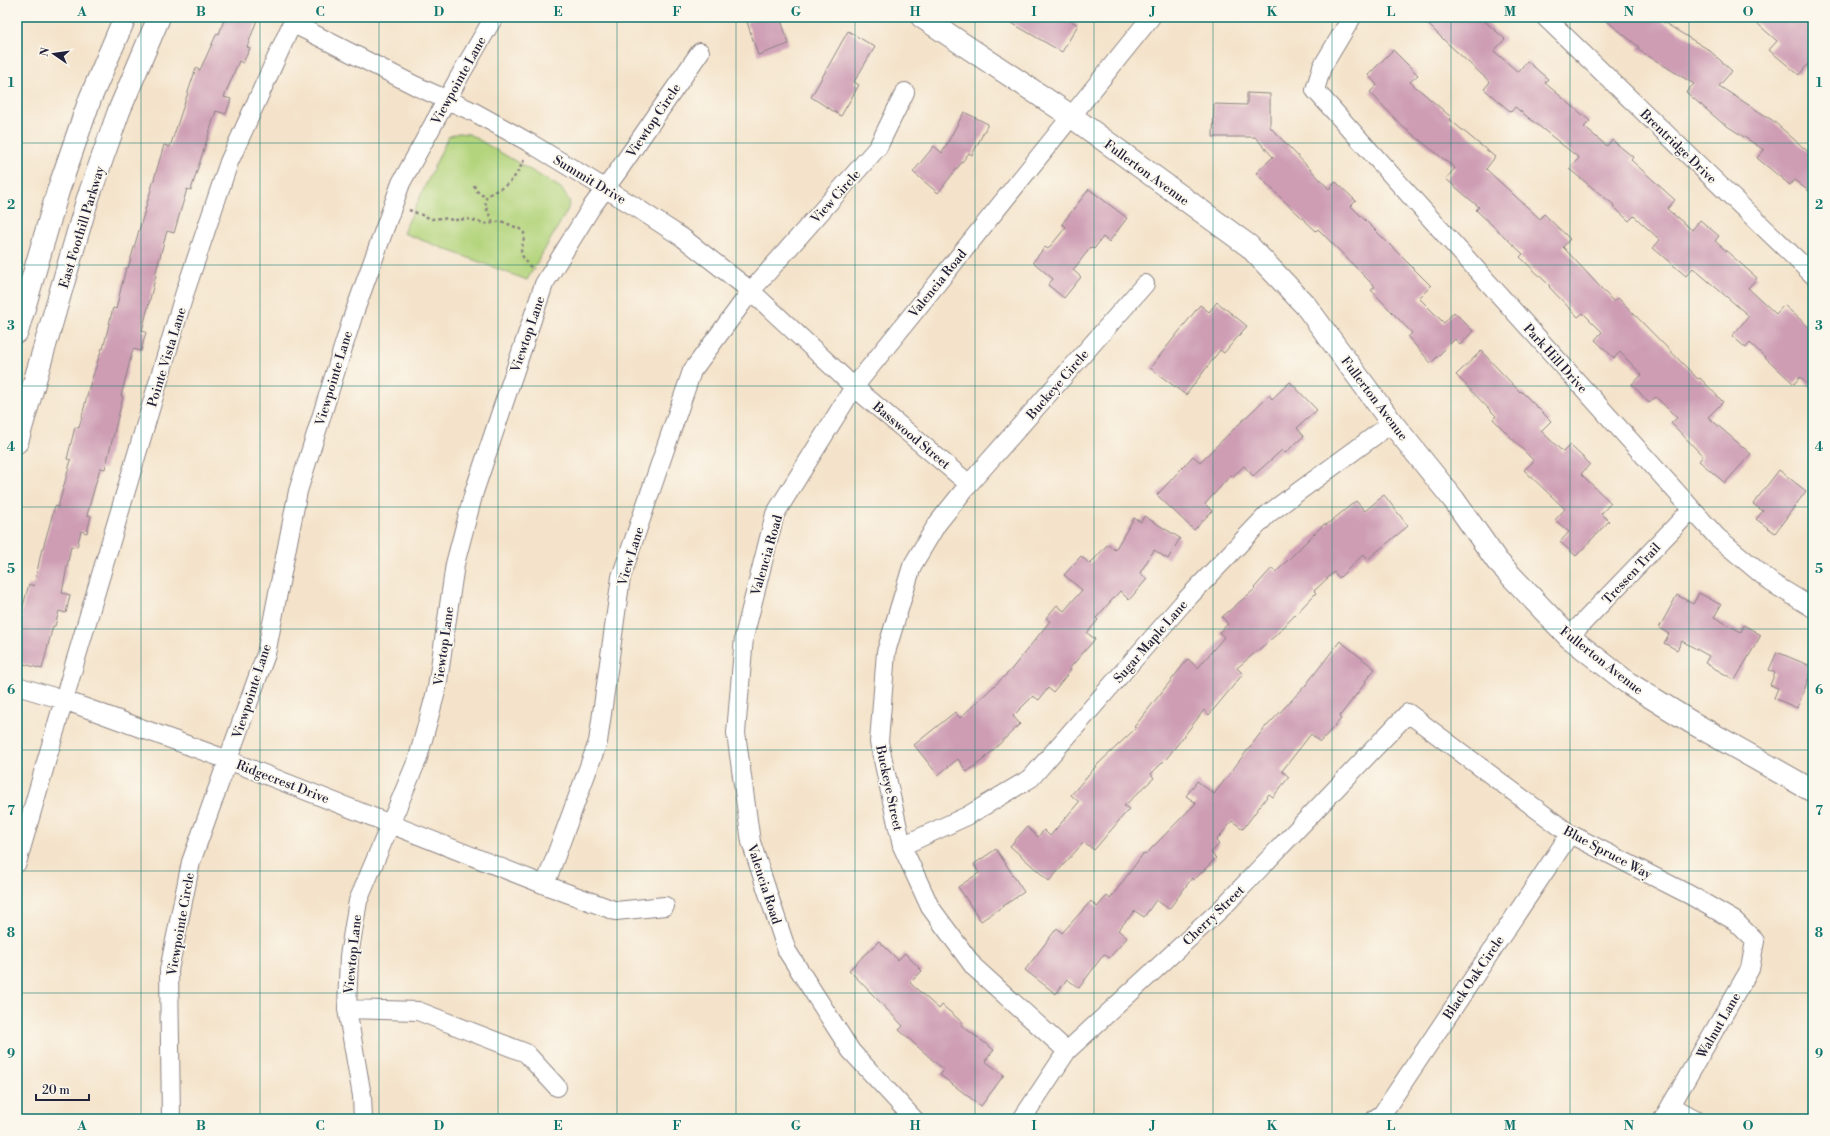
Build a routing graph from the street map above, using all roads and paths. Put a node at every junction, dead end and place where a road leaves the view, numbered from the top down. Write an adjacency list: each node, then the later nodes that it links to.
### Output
1 (125, 17): 22 (main road)
2 (159, 17): 27 (main road, East Foothill Parkway)
3 (494, 17): 11 (street, Viewpointe Lane)
4 (922, 17): 12 (main road, Fullerton Avenue)
5 (1152, 17): 12 (street, Valencia Road)
6 (1352, 17): 29 (street, Park Hill Drive)
7 (1545, 17): 20 (street, Brentridge Drive)
8 (294, 20): 11 (street, Summit Drive); 33 (street, Pointe Vista Lane)
9 (700, 52): 15 (street, Viewtop Circle)
10 (905, 92): 23 (street, View Circle)
11 (448, 99): 15 (street, Summit Drive); 35 (street, Viewpointe Lane)
12 (1071, 116): 25 (street, Valencia Road); 26 (main road, Fullerton Avenue)
13 (524, 160): 16 (path)
14 (474, 185): 16 (path)
15 (606, 189): 23 (street, Summit Drive); 37 (street, Viewtop Lane)
16 (487, 197): 18 (path)
17 (409, 210): 18 (path)
18 (493, 222): 19 (path)
19 (536, 270)
20 (1813, 276)
21 (1145, 284): 28 (street, Buckeye Circle)
22 (23, 290): 24 (main road)
23 (751, 291): 25 (street, Summit Drive); 41 (street, View Lane)
24 (17, 332)
25 (854, 387): 28 (street, Basswood Street); 50 (street, Valencia Road)
26 (1392, 423): 31 (main road, Fullerton Avenue); 39 (street, Sugar Maple Lane)
27 (17, 442)
28 (969, 484): 39 (street, Buckeye Street)
29 (1692, 509): 30 (street, Park Hill Drive); 31 (street, Tressen Trail)
30 (1813, 608)
31 (1570, 637): 36 (main road, Fullerton Avenue)
32 (17, 686): 33 (street, Ridgecrest Drive)
33 (64, 700): 35 (street, Ridgecrest Drive); 40 (street, Pointe Vista Lane)
34 (1408, 713): 38 (street, Blue Spruce Way); 45 (street, Cherry Street)
35 (228, 760): 37 (street, Ridgecrest Drive); 48 (street, Viewpointe Circle)
36 (1813, 790)
37 (390, 823): 41 (street, Ridgecrest Drive); 44 (street, Viewtop Lane)
38 (1570, 834): 43 (street, Blue Spruce Way); 52 (street, Black Oak Circle)
39 (902, 846): 45 (street, Buckeye Street)
40 (17, 864)
41 (545, 885): 42 (street, Ridgecrest Drive)
42 (665, 906)
43 (1754, 941): 47 (street, Walnut Lane)
44 (347, 1009): 46 (street); 49 (street, Viewtop Lane)
45 (1067, 1051): 51 (street, Cherry Street)
46 (557, 1087)
47 (1667, 1113): 53 (street)
48 (171, 1119)
49 (362, 1119)
50 (914, 1119)
51 (1022, 1119)
52 (1375, 1119)
53 (1695, 1119)

